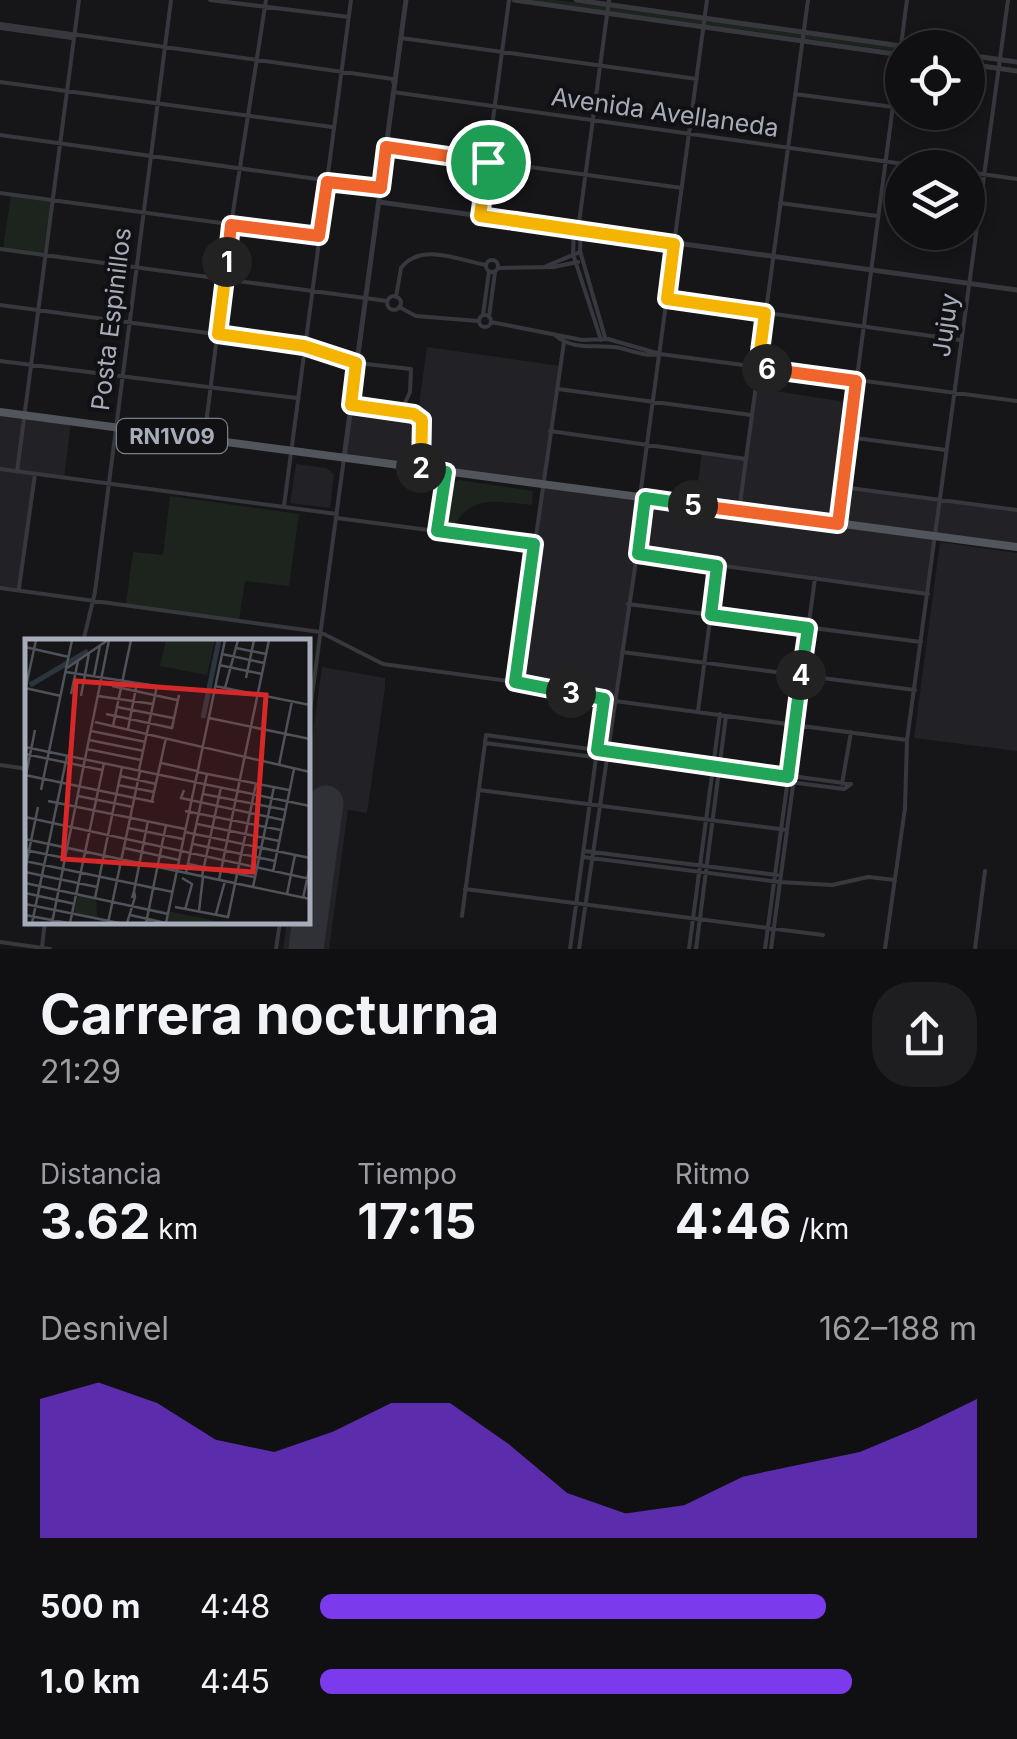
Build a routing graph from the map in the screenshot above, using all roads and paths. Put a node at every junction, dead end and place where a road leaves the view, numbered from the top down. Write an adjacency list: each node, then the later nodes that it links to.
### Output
1 (79, 0): 22 (street)
2 (171, 0): 26 (street, Posta Espinillos)
3 (210, 0): 13 (street)
4 (351, 0): 16 (street)
5 (406, 0): 23 (street)
6 (512, 0): 15 (street); 27 (street)
7 (576, 0): 11 (street)
8 (707, 0): 17 (street)
9 (808, 0): 21 (street)
10 (907, 0): 20 (street)
11 (608, 2): 15 (street); 17 (street)
12 (1007, 3): 14 (street); 31 (street, Jujuy)
13 (265, 4): 16 (street); 30 (street)
14 (1017, 7)
15 (606, 13): 19 (street); 33 (street)
16 (349, 17): 37 (street)
17 (705, 18): 19 (street); 21 (street)
18 (0, 26): 22 (street)
19 (704, 27): 24 (street); 38 (street)
20 (903, 30)
21 (804, 32): 24 (street); 25 (street)
22 (76, 36): 26 (street); 40 (street)
23 (401, 38): 27 (street); 41 (street)
24 (802, 42): 28 (street); 42 (street)
25 (885, 44)
26 (165, 48): 30 (street); 43 (street, Posta Espinillos)
27 (503, 52): 33 (street); 44 (street)
28 (885, 53)
29 (985, 58): 31 (street)
30 (254, 60): 37 (street); 46 (street)
31 (999, 60): 32 (street); 35 (street, Jujuy)
32 (1017, 62)
33 (600, 65): 38 (street); 47 (street)
34 (985, 66): 35 (street)
35 (998, 68): 36 (street); 55 (street, Jujuy)
36 (1017, 71)
37 (341, 74): 41 (street, Avenida Avellaneda); 48 (street)
38 (697, 79): 49 (street)
39 (0, 82): 40 (street)
40 (66, 90): 43 (street); 51 (street)
41 (394, 93): 44 (street, Avenida Avellaneda); 52 (street)
42 (795, 94): 45 (street); 53 (street)
43 (158, 102): 46 (street); 54 (street, Posta Espinillos)
44 (495, 107): 47 (street, Avenida Avellaneda); 57 (street)
45 (885, 107)
46 (246, 116): 48 (street); 58 (street)
47 (592, 119): 49 (street, Avenida Avellaneda); 59 (street)
48 (334, 127): 62 (street)
49 (690, 133): 53 (street, Avenida Avellaneda); 64 (street)
50 (0, 135): 51 (street)
51 (59, 144): 54 (street); 66 (street)
52 (386, 147): 57 (street); 63 (street)
53 (788, 147): 56 (street, Avenida Avellaneda); 68 (street)
54 (150, 156): 58 (street); 69 (street, Posta Espinillos)
55 (985, 160)
56 (885, 161): 71 (street)
57 (488, 162): 59 (street); 70 (street)
58 (239, 170): 62 (street); 72 (street)
59 (585, 174): 64 (street); 73 (street)
60 (985, 174): 61 (street)
61 (1017, 179)
62 (327, 182): 63 (street); 74 (street)
63 (381, 188): 67 (street)
64 (682, 188): 75 (street)
65 (0, 194): 66 (street)
66 (51, 200): 69 (street); 80 (street)
67 (379, 202): 70 (street); 93 (street)
68 (780, 204): 71 (street); 81 (street)
69 (142, 212): 72 (street); 84 (street, Posta Espinillos)
70 (480, 216): 73 (street)
71 (878, 216): 87 (street)
72 (231, 225): 74 (street); 88 (street)
73 (578, 230): 75 (street); 78 (street); 79 (street)
74 (319, 236): 90 (street)
75 (674, 244): 81 (street); 94 (street)
76 (0, 249): 80 (street)
77 (973, 250): 89 (street, Jujuy)
78 (580, 252): 79 (street); 82 (street)
79 (573, 254): 82 (street); 85 (street)
80 (44, 255): 84 (street); 98 (street)
81 (772, 258): 87 (street); 99 (street)
82 (579, 261): 85 (street); 106 (street)
83 (486, 265): 86 (street); 86 (street); 92 (street)
84 (135, 267): 88 (street); 102 (street, Posta Espinillos)
85 (544, 267): 86 (street)
86 (494, 270): 100 (street)
87 (870, 271): 89 (street); 103 (street)
88 (225, 279): 90 (street); 104 (street)
89 (968, 284): 91 (street); 107 (street, Jujuy)
90 (312, 290): 93 (street); 109 (street)
91 (1017, 290)
92 (396, 296): 95 (street); 97 (street)
93 (365, 298): 95 (street); 113 (street)
94 (667, 299): 99 (street); 111 (street)
95 (387, 302): 97 (street)
96 (0, 306): 98 (street)
97 (399, 307): 101 (street)
98 (36, 310): 102 (street); 114 (street)
99 (765, 313): 103 (street); 115 (street)
100 (488, 318): 101 (street); 101 (street); 105 (street)
101 (478, 322)
102 (127, 323): 104 (street); 116 (street, Posta Espinillos)
103 (864, 327): 107 (street); 117 (street)
104 (218, 334): 109 (street); 118 (street)
105 (556, 336): 106 (street); 108 (street)
106 (603, 339): 110 (street); 111 (street)
107 (960, 340): 120 (street, Jujuy)
108 (564, 342): 110 (street); 119 (street)
109 (304, 346): 113 (street); 121 (street)
110 (605, 347): 111 (street)
111 (660, 354): 115 (street); 123 (street)
112 (0, 361): 114 (street)
113 (356, 363): 124 (street); 126 (street)
114 (30, 365): 116 (street); 127 (street)
115 (758, 367): 117 (street); 128 (street)
116 (121, 377): 118 (street); 129 (street, Posta Espinillos)
117 (856, 381): 120 (street); 131 (street)
118 (210, 388): 121 (street); 132 (street)
119 (557, 389): 123 (street); 130 (street)
120 (954, 393): 122 (street); 134 (street, Jujuy)
121 (298, 398): 135 (street)
122 (1017, 401)
123 (654, 402): 128 (street); 133 (street)
124 (351, 405): 126 (street); 136 (street)
125 (0, 412): 127 (main road, RN1V09)
126 (400, 412): 138 (street)
127 (24, 415): 129 (main road, RN1V09); 140 (street)
128 (752, 415): 137 (street)
129 (114, 428): 132 (main road, RN1V09); 143 (street, Posta Espinillos)
130 (550, 431): 133 (street); 144 (street)
131 (848, 437): 134 (street); 145 (street)
132 (204, 440): 135 (main road, RN1V09)
133 (648, 445): 137 (street); 146 (street)
134 (946, 450): 147 (street, Jujuy)
135 (290, 452): 136 (main road, RN1V09); 148 (street)
136 (344, 458): 138 (main road, RN1V09); 151 (street)
137 (746, 459): 150 (street)
138 (420, 468): 141 (main road, RN1V09)
139 (0, 470): 140 (street)
140 (17, 472): 142 (street)
141 (446, 472): 144 (main road, RN1V09); 153 (street)
142 (35, 474): 143 (street); 161 (street)
143 (107, 483): 148 (street); 163 (street, Posta Espinillos)
144 (542, 484): 146 (main road, RN1V09); 155 (street)
145 (842, 487): 147 (street); 152 (street)
146 (643, 498): 150 (main road, RN1V09); 157 (street)
147 (940, 499): 149 (street); 154 (street, Jujuy)
148 (284, 506): 151 (street)
149 (1017, 510)
150 (739, 511): 152 (main road, RN1V09)
151 (337, 516): 153 (street); 167 (street)
152 (838, 524): 154 (main road, RN1V09)
153 (437, 531): 155 (street)
154 (935, 537): 156 (main road, RN1V09); 162 (street, Jujuy)
155 (534, 544): 173 (street)
156 (1017, 547)
157 (638, 554): 158 (street); 164 (street)
158 (717, 566): 159 (street); 165 (street)
159 (815, 578): 162 (street); 166 (street)
160 (0, 588): 161 (street)
161 (19, 590): 163 (street)
162 (928, 594): 169 (street, Jujuy)
163 (92, 601): 167 (street); 168 (street, Posta Espinillos)
164 (628, 604): 165 (street); 170 (street)
165 (711, 615): 166 (street); 171 (street)
166 (808, 628): 169 (street); 172 (street)
167 (320, 632): 173 (street); 177 (street)
168 (84, 639)
169 (922, 642): 174 (street, Jujuy)
170 (622, 652): 171 (street); 176 (street)
171 (705, 664): 172 (street); 178 (street)
172 (801, 676): 174 (street); 180 (street)
173 (515, 682): 175 (street)
174 (915, 690): 182 (street, Jujuy)
175 (604, 699): 176 (street); 184 (street)
176 (615, 701): 178 (street); 185 (street)
177 (310, 710)
178 (698, 711): 179 (street)
179 (723, 714): 180 (street); 189 (street)
180 (798, 724): 181 (street); 190 (street)
181 (851, 732): 182 (street); 190 (street)
182 (907, 740): 201 (street, Jujuy)
183 (485, 743): 184 (street); 186 (street); 191 (street)
184 (597, 750): 185 (street); 186 (street)
185 (607, 755): 186 (street); 189 (street); 193 (street)
186 (596, 758): 192 (street)
187 (0, 765): 188 (street)
188 (25, 769)
189 (716, 770): 190 (street); 194 (street)
190 (791, 780): 195 (street)
191 (478, 790): 192 (street); 202 (street)
192 (590, 805): 193 (street); 196 (street)
193 (599, 806): 194 (street); 197 (street)
194 (709, 820): 195 (street); 198 (street)
195 (784, 829): 200 (street)
196 (584, 854): 197 (street); 203 (street)
197 (593, 855): 198 (street); 204 (street)
198 (703, 869): 200 (street); 206 (street)
199 (985, 871): 219 (street)
200 (779, 879): 201 (street); 208 (street)
201 (895, 880): 218 (street, Jujuy)
202 (465, 889): 203 (street); 205 (street)
203 (578, 903): 204 (street); 214 (street)
204 (586, 904): 206 (street); 215 (street)
205 (462, 916)
206 (696, 919): 208 (street); 216 (street)
207 (280, 924): 213 (street)
208 (770, 929): 209 (street); 217 (street)
209 (822, 935)
210 (0, 942): 211 (street)
211 (42, 948): 212 (street)
212 (50, 949)
213 (276, 949)
214 (570, 949)
215 (579, 949)
216 (692, 949)
217 (768, 949)
218 (885, 949)
219 (975, 949)

